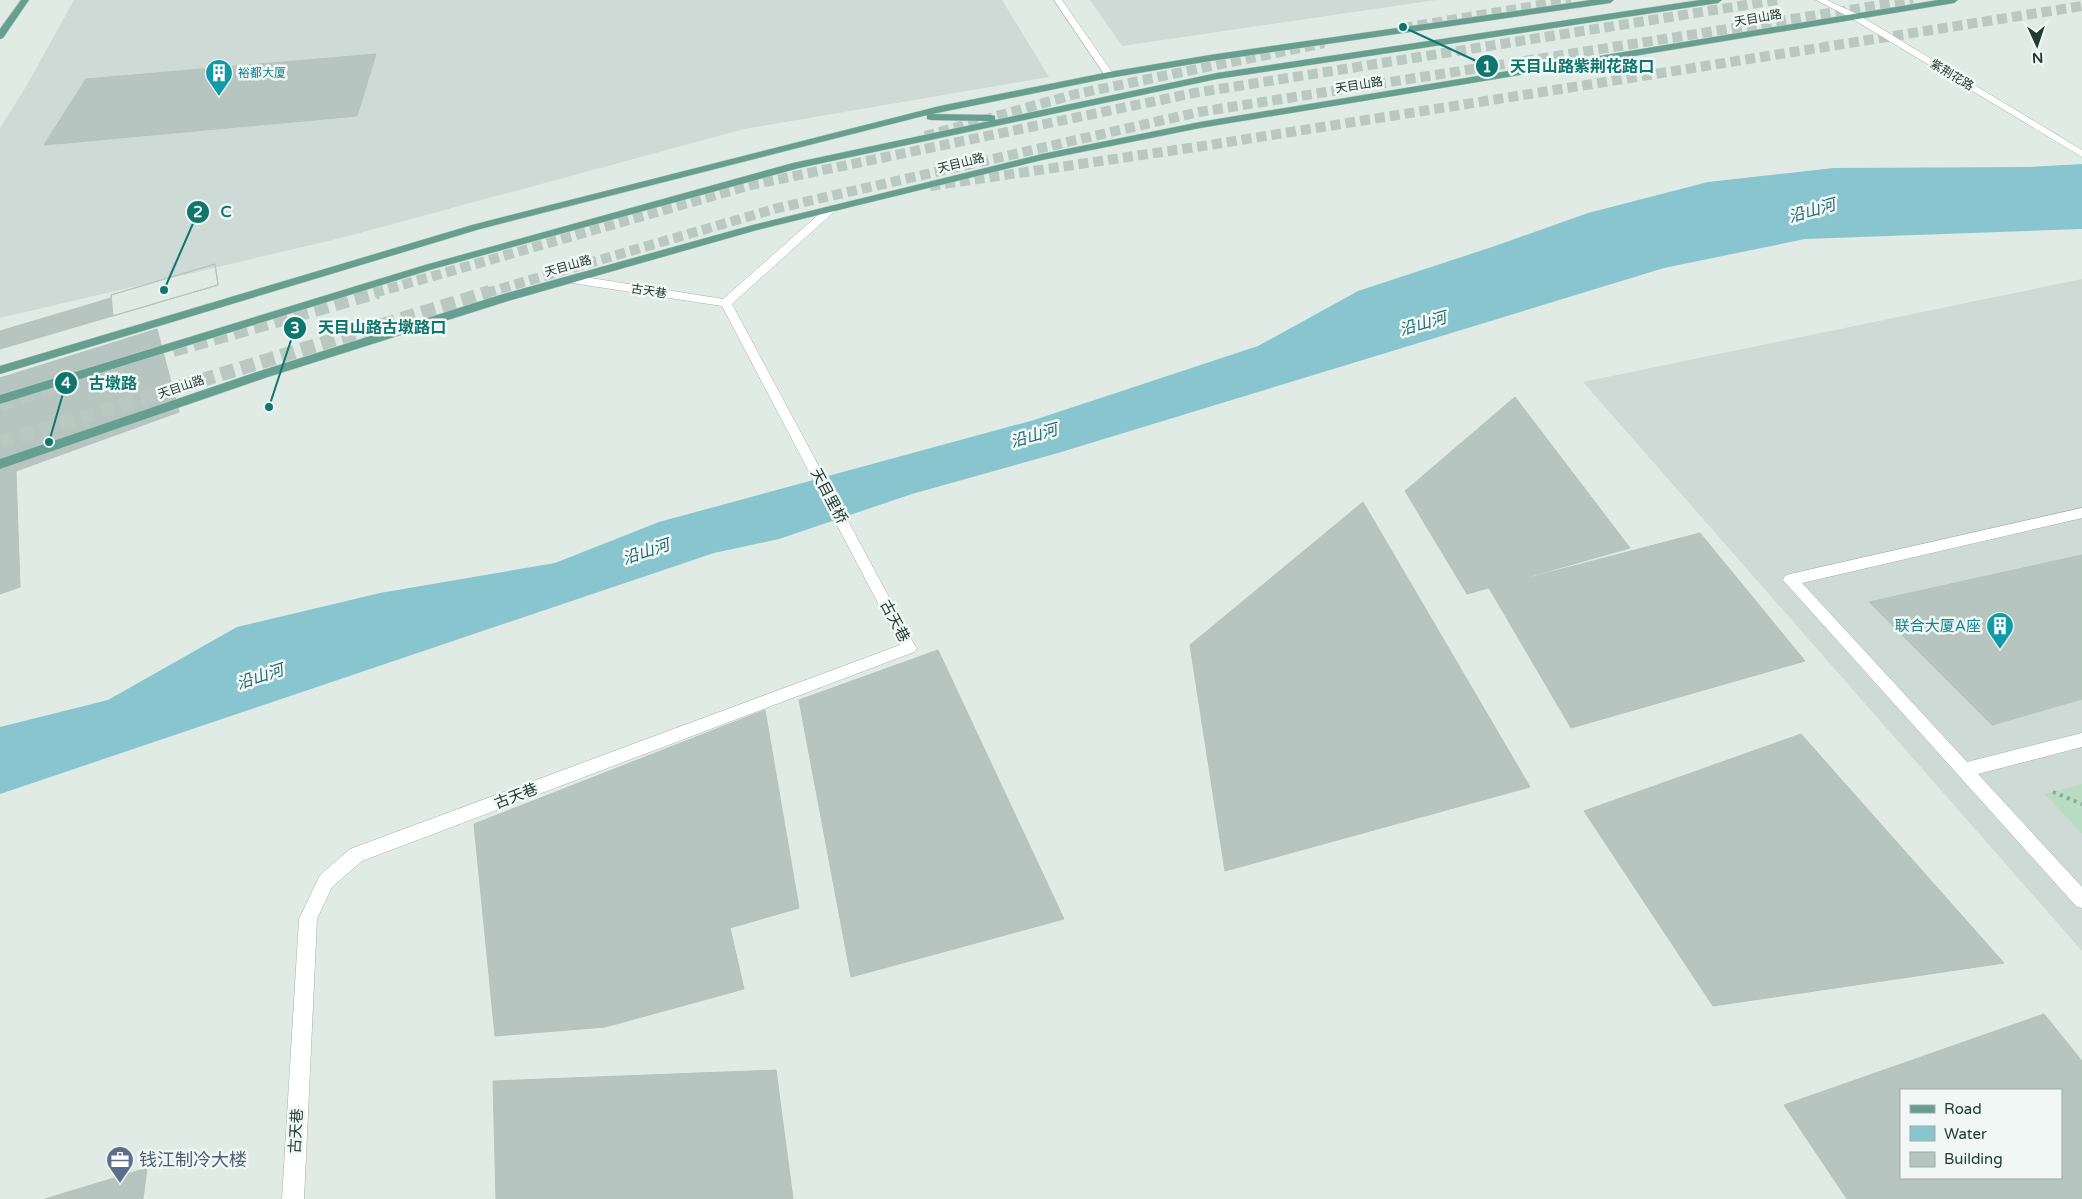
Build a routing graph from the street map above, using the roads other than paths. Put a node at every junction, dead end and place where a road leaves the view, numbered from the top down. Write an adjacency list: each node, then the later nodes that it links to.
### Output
1 (25, 0): 8 (main road)
2 (1058, 0): 9 (street)
3 (1610, 0): 9 (main road)
4 (1718, 0): 11 (main road, 天目山路)
5 (1820, 0): 7 (street, 紫荆花路)
6 (1954, 0): 7 (main road, 天目山路)
7 (1854, 16): 12 (street, 紫荆花路); 13 (main road, 天目山路)
8 (0, 36)
9 (1109, 75): 10 (main road)
10 (908, 117): 11 (main road); 16 (main road)
11 (1017, 118): 17 (main road, 天目山路)
12 (2082, 154)
13 (831, 209): 14 (main road, 天目山路); 15 (street)
14 (572, 279): 15 (street, 古天巷); 18 (main road, 天目山路)
15 (726, 303): 20 (street, 天目里桥)
16 (0, 370)
17 (0, 400)
18 (0, 464)
19 (2082, 513): 22 (street)
20 (856, 548): 24 (street, 古天巷)
21 (2082, 740): 22 (street)
22 (1964, 770): 23 (street)
23 (2082, 900)
24 (293, 1199)

